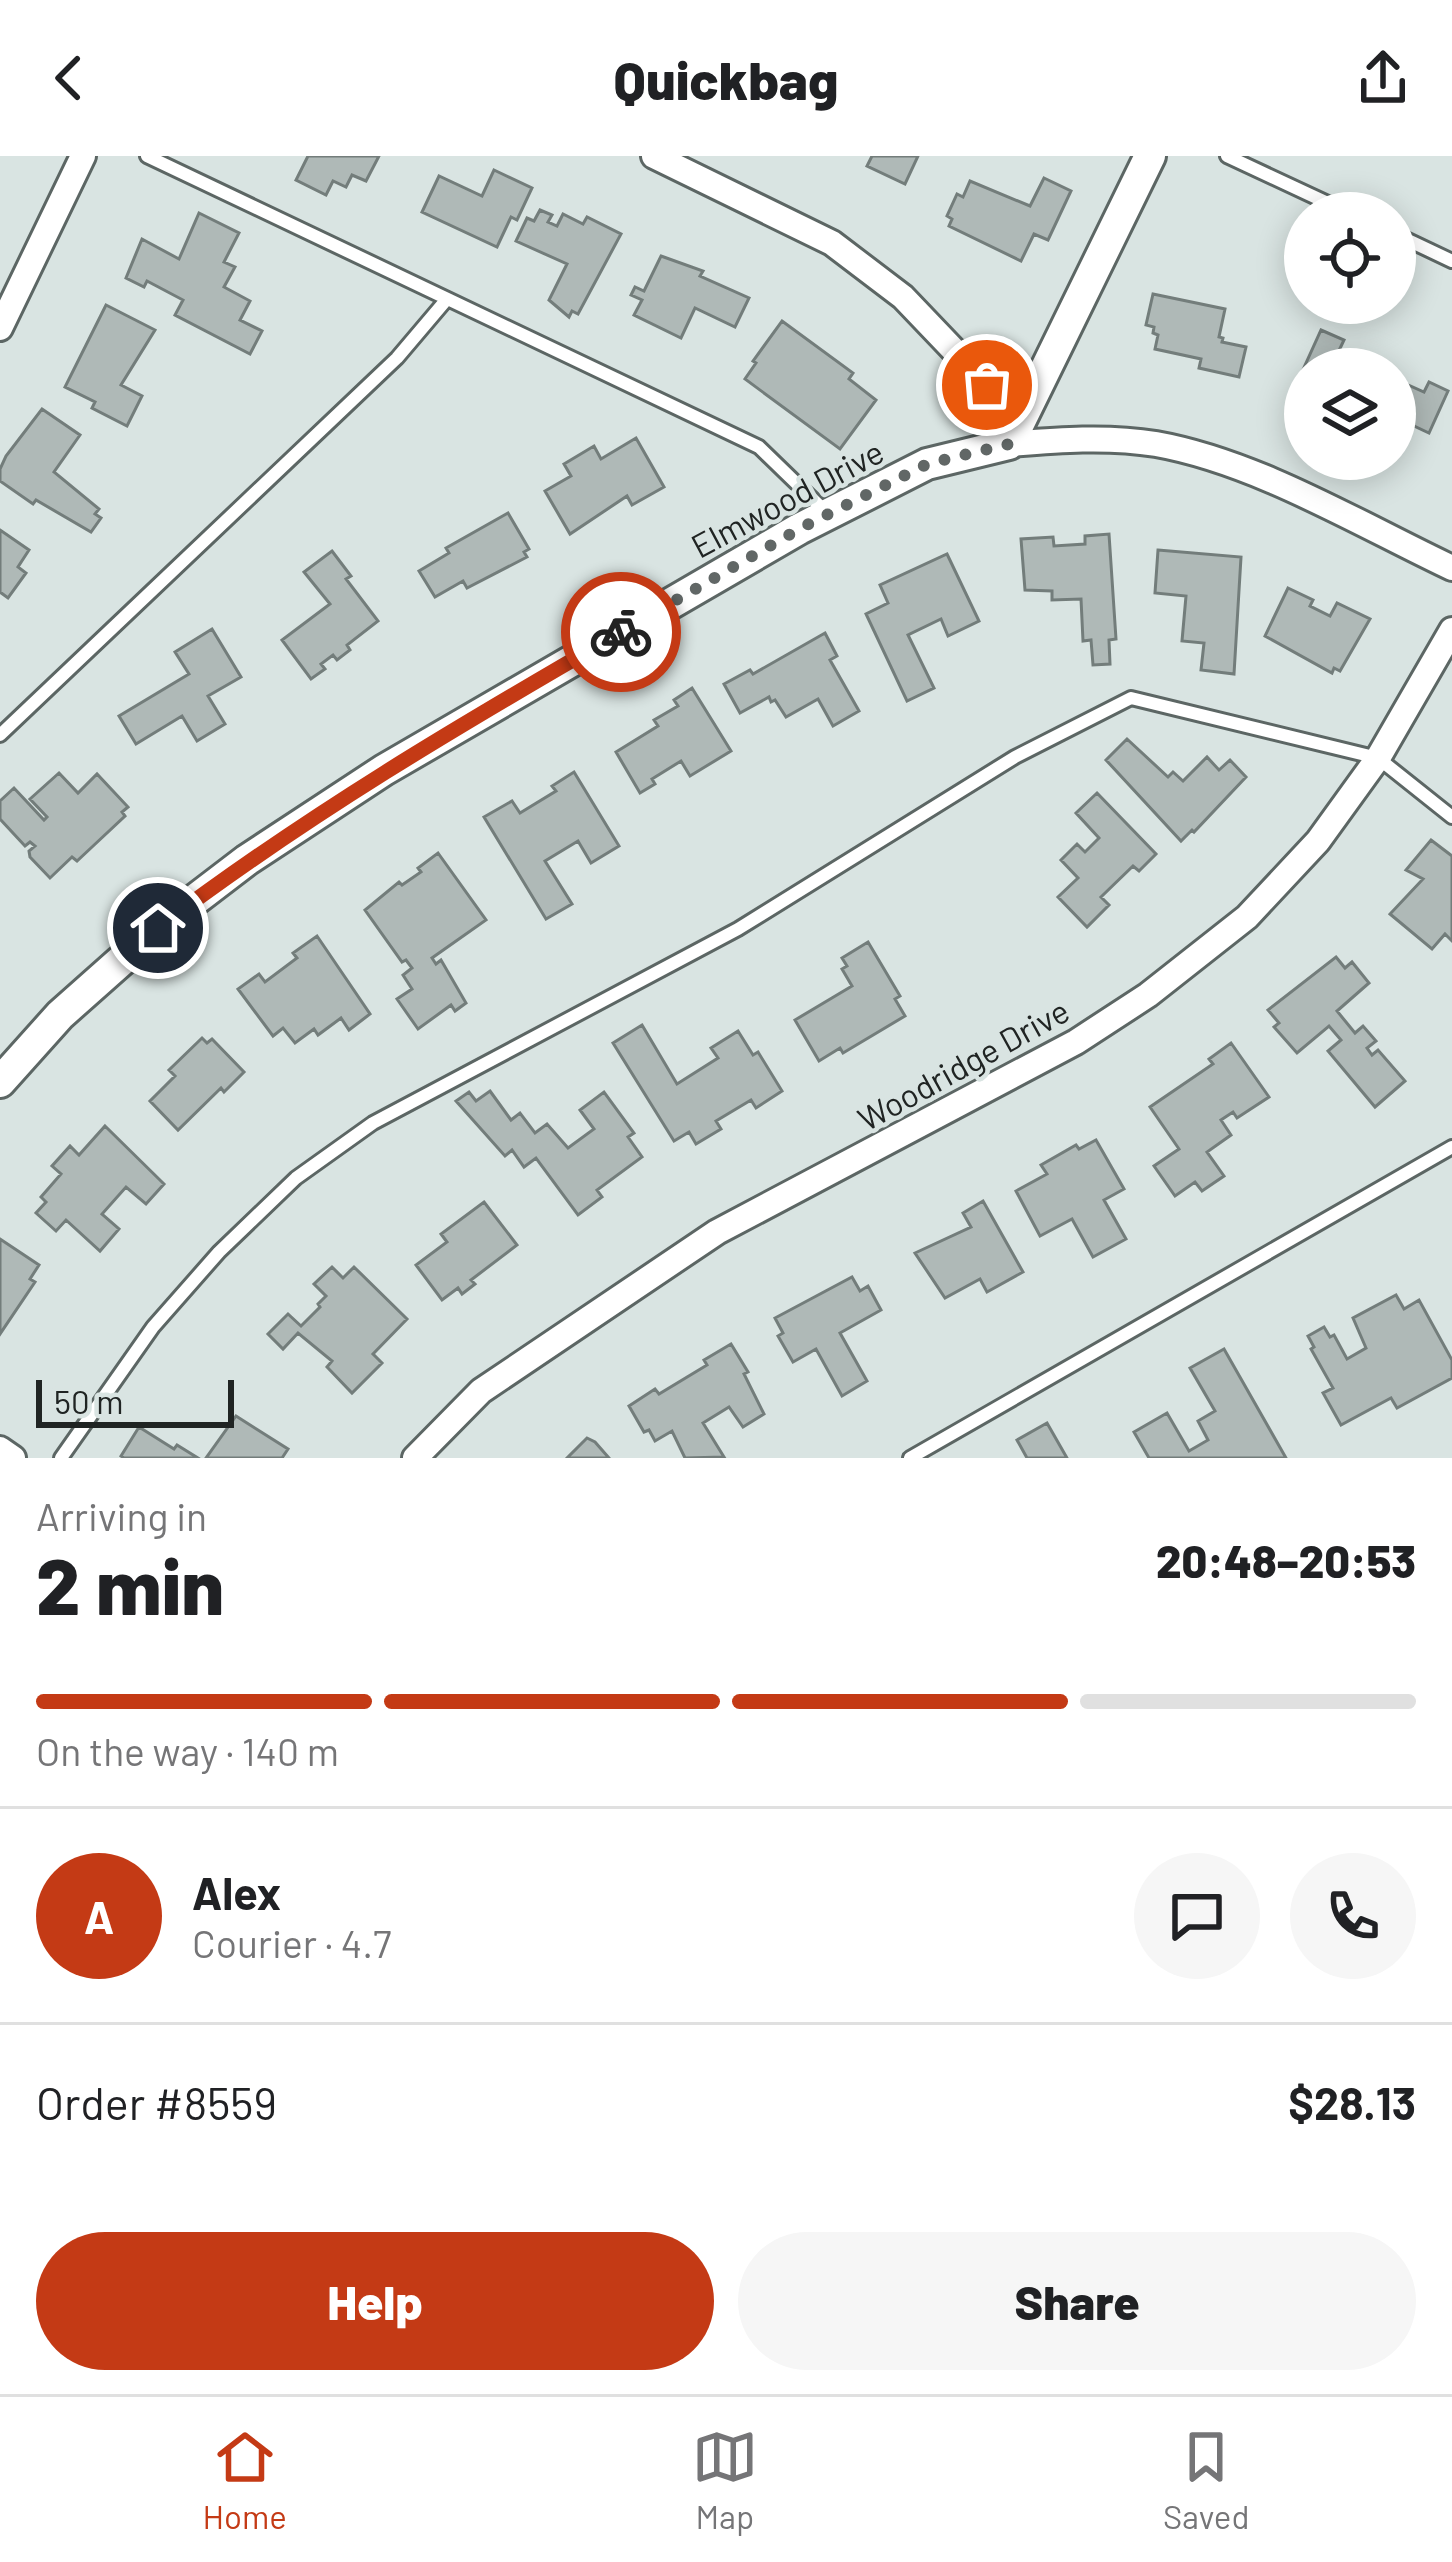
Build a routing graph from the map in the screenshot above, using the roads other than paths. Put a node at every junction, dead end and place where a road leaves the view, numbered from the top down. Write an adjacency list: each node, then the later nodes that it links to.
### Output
1 (82, 156): 10 (street)
2 (147, 156): 9 (lane)
3 (654, 156): 11 (street)
4 (1150, 156): 11 (street)
5 (1227, 156): 6 (lane)
6 (1304, 192)
7 (1416, 244): 8 (lane)
8 (1452, 261)
9 (447, 299): 12 (lane); 15 (lane)
10 (0, 328)
11 (1009, 444): 12 (street, Elmwood Drive); 13 (street, Elmwood Drive)
12 (828, 514): 18 (street, Elmwood Drive)
13 (1452, 568)
14 (1452, 630): 16 (street, Woodridge Drive)
15 (0, 735)
16 (1378, 758): 17 (lane); 22 (lane); 23 (street, Woodridge Drive)
17 (1452, 817)
18 (0, 1082)
19 (1452, 1148): 24 (lane)
20 (0, 1449): 21 (street)
21 (13, 1458)
22 (61, 1458)
23 (415, 1458)
24 (910, 1458)

